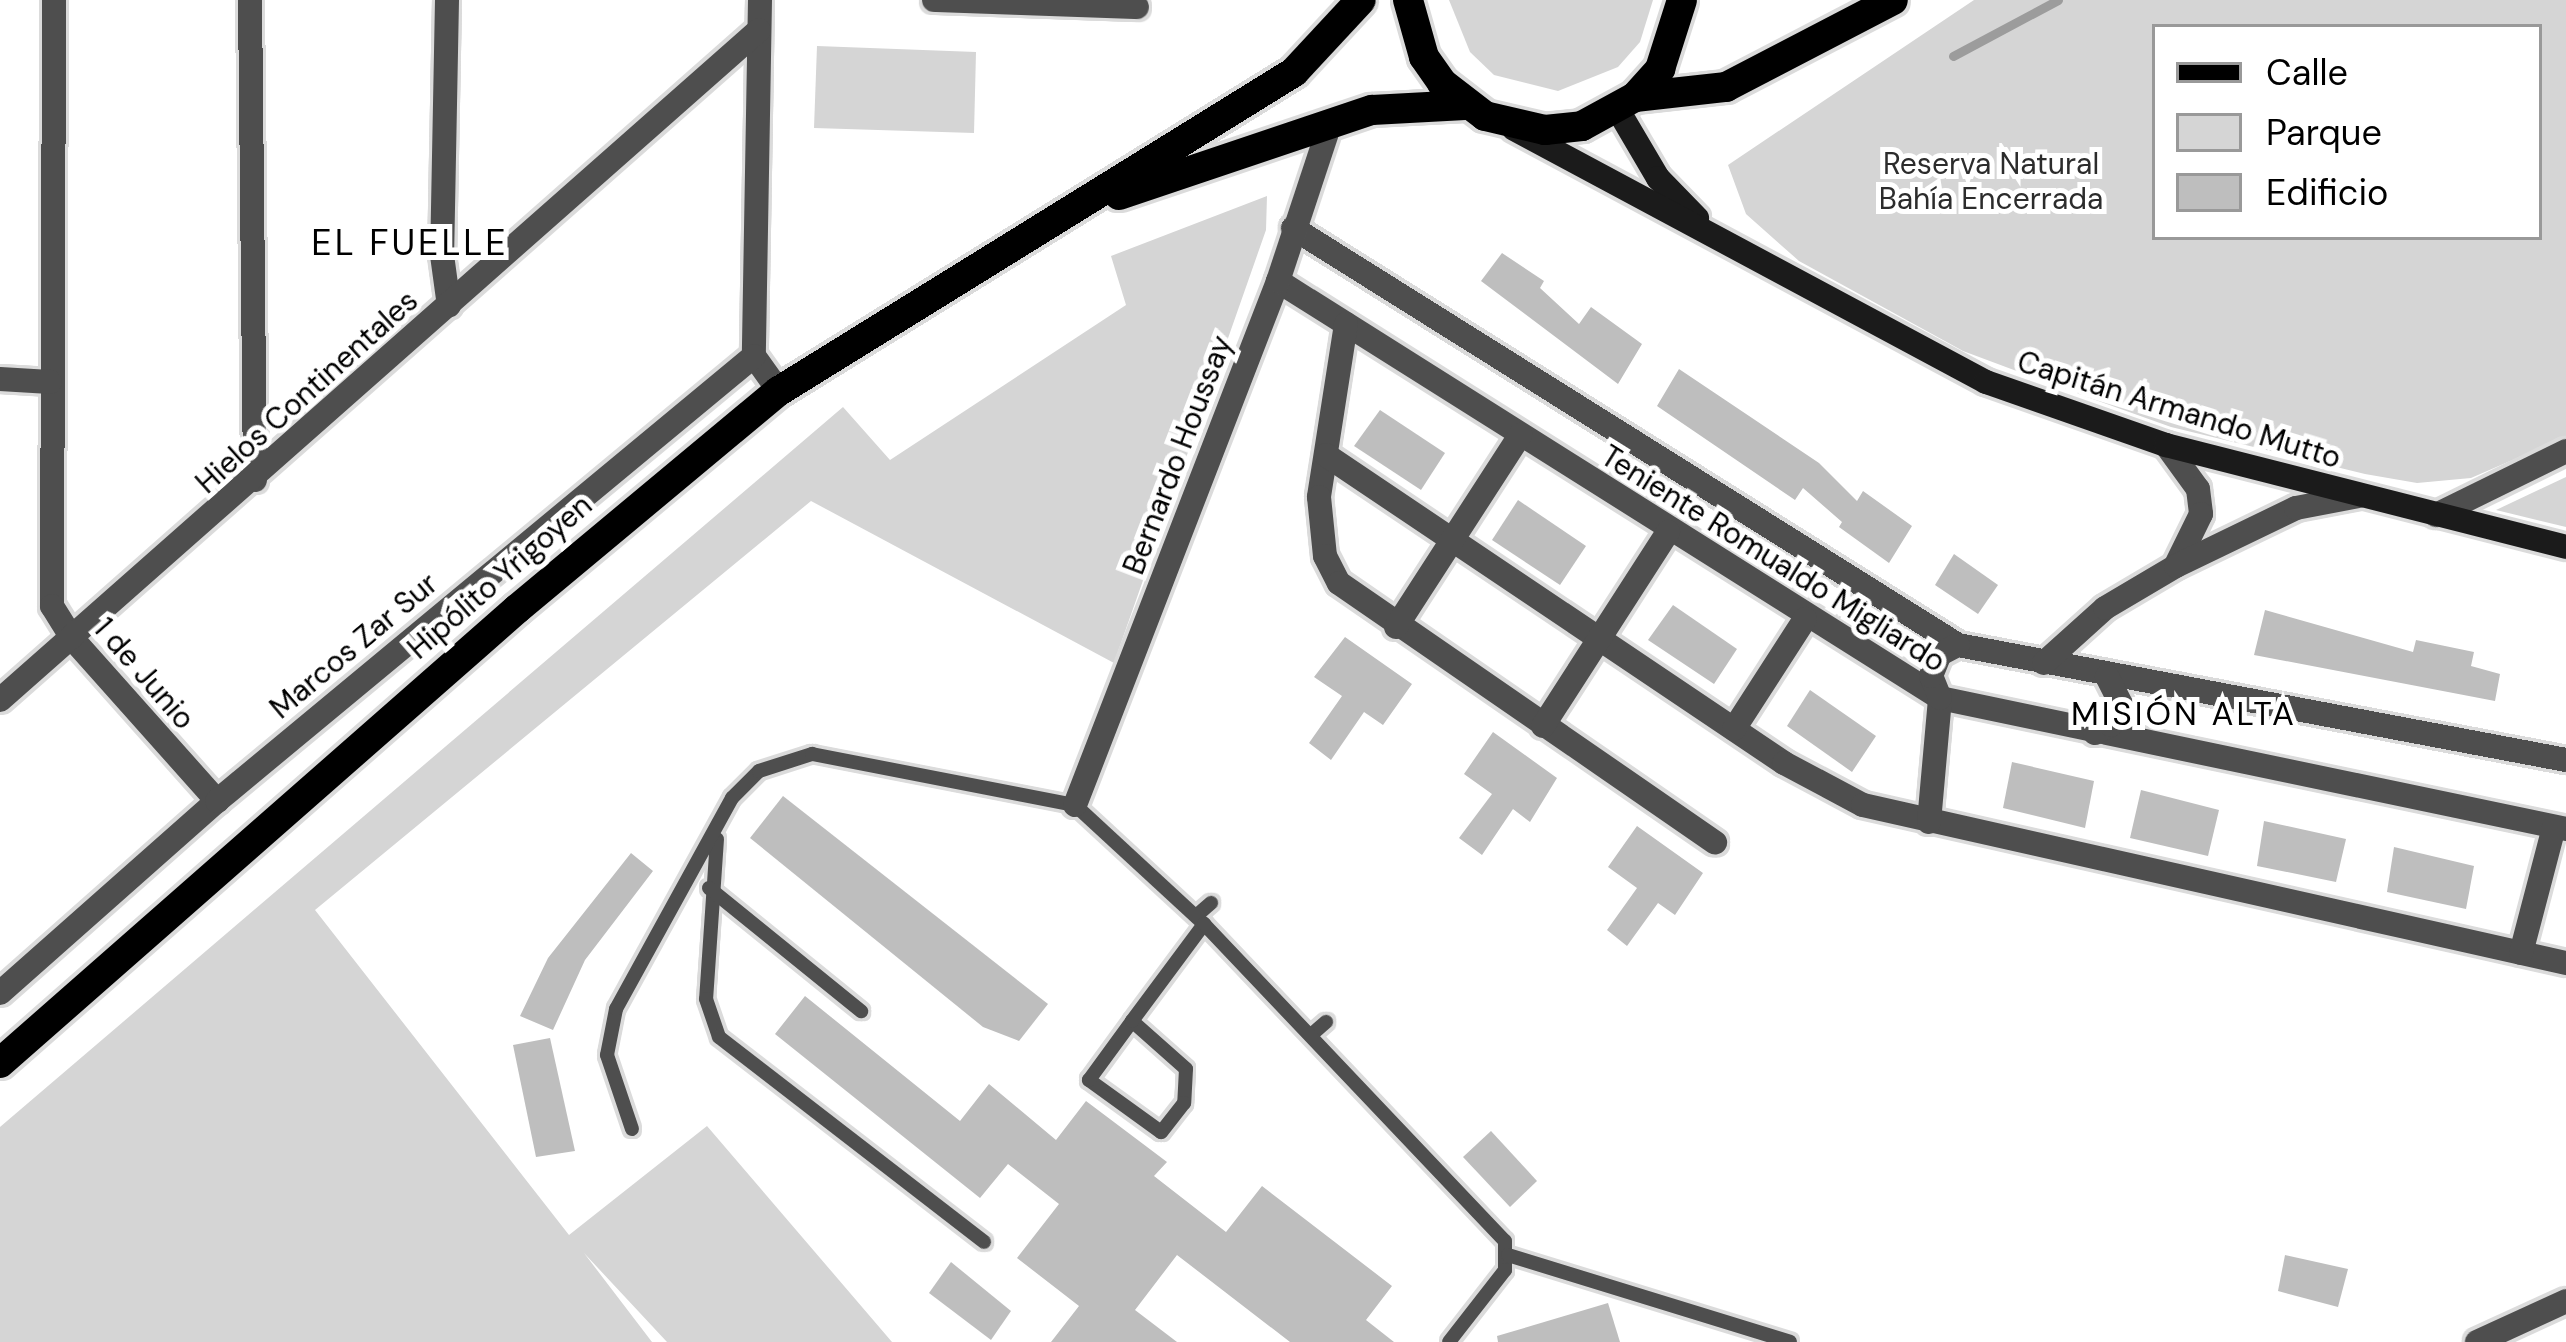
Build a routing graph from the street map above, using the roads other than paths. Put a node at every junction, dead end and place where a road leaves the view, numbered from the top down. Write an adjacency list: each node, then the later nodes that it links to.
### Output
1 (54, 0): 24 (street, 1 de Junio)
2 (250, 0): 30 (street)
3 (447, 0): 20 (street)
4 (760, 0): 11 (street)
5 (934, 0): 10 (street)
6 (1361, 0): 16 (main road)
7 (1408, 0): 13 (main road)
8 (1682, 0): 12 (main road)
9 (1893, 0): 12 (main road)
10 (1137, 7)
11 (759, 31): 20 (street, Hielos Continentales); 22 (street)
12 (1626, 104): 15 (main road); 18 (street, Capitán Armando Mutto)
13 (1465, 105): 14 (main road); 15 (main road)
14 (1330, 124): 16 (main road); 17 (street, Bernardo Houssay)
15 (1507, 125): 18 (street, Capitán Armando Mutto)
16 (1090, 204): 25 (main road, Hipólito Yrigoyen)
17 (1293, 228): 19 (street, Bernardo Houssay); 41 (street, Teniente Romualdo Migliardo)
18 (1731, 247): 27 (street, Capitán Armando Mutto)
19 (1278, 280): 21 (street, Teniente Romualdo Migliardo); 51 (street, Bernardo Houssay)
20 (449, 307): 30 (street, Hielos Continentales)
21 (1346, 324): 26 (street, Teniente Romualdo Migliardo); 29 (street)
22 (754, 356): 25 (street); 50 (street, Marcos Zar Sur)
23 (0, 380): 24 (street)
24 (50, 382): 39 (street, 1 de Junio)
25 (779, 391): 66 (main road, Hipólito Yrigoyen)
26 (1520, 435): 33 (street, Teniente Romualdo Migliardo); 34 (street)
27 (2166, 445): 31 (street, Capitán Armando Mutto); 36 (street)
28 (2566, 451): 32 (street)
29 (1326, 455): 34 (street); 38 (street)
30 (255, 480): 39 (street, Hielos Continentales)
31 (2359, 496): 32 (street, Capitán Armando Mutto); 36 (street)
32 (2436, 515): 35 (street, Capitán Armando Mutto)
33 (1668, 532): 37 (street, Teniente Romualdo Migliardo); 40 (street)
34 (1452, 540): 38 (street); 40 (street)
35 (2566, 548)
36 (2176, 566): 42 (street)
37 (1805, 619): 44 (street, Teniente Romualdo Migliardo); 47 (street)
38 (1396, 627): 46 (street)
39 (71, 638): 45 (street, Hielos Continentales); 50 (street, 1 de Junio)
40 (1599, 639): 46 (street); 47 (street)
41 (1958, 645): 42 (street, Teniente Romualdo Migliardo); 44 (street)
42 (2044, 663): 43 (street, Teniente Romualdo Migliardo)
43 (2107, 676): 48 (street); 49 (street, Teniente Romualdo Migliardo)
44 (1940, 698): 48 (street, Teniente Romualdo Migliardo); 53 (street)
45 (0, 700)
46 (1544, 726): 55 (street)
47 (1734, 729): 53 (street)
48 (2095, 734): 54 (street, Teniente Romualdo Migliardo)
49 (2566, 760)
50 (217, 800): 61 (street, Marcos Zar Sur)
51 (1075, 805): 52 (lane); 58 (lane)
52 (723, 817): 56 (lane); 67 (lane)
53 (1929, 822): 59 (street)
54 (2560, 828): 59 (street)
55 (1715, 842)
56 (709, 888): 62 (lane); 68 (lane)
57 (1211, 904): 58 (lane)
58 (1200, 920): 63 (lane); 65 (lane)
59 (2521, 953): 60 (street)
60 (2566, 963)
61 (0, 993)
62 (861, 1011)
63 (1132, 1021): 63 (lane)
64 (1326, 1022): 65 (lane)
65 (1311, 1035): 69 (lane)
66 (0, 1063)
67 (632, 1129)
68 (984, 1242)
69 (1508, 1255): 71 (lane); 72 (lane)
70 (2566, 1301): 73 (street)
71 (1448, 1342)
72 (1790, 1342)
73 (2477, 1342)

